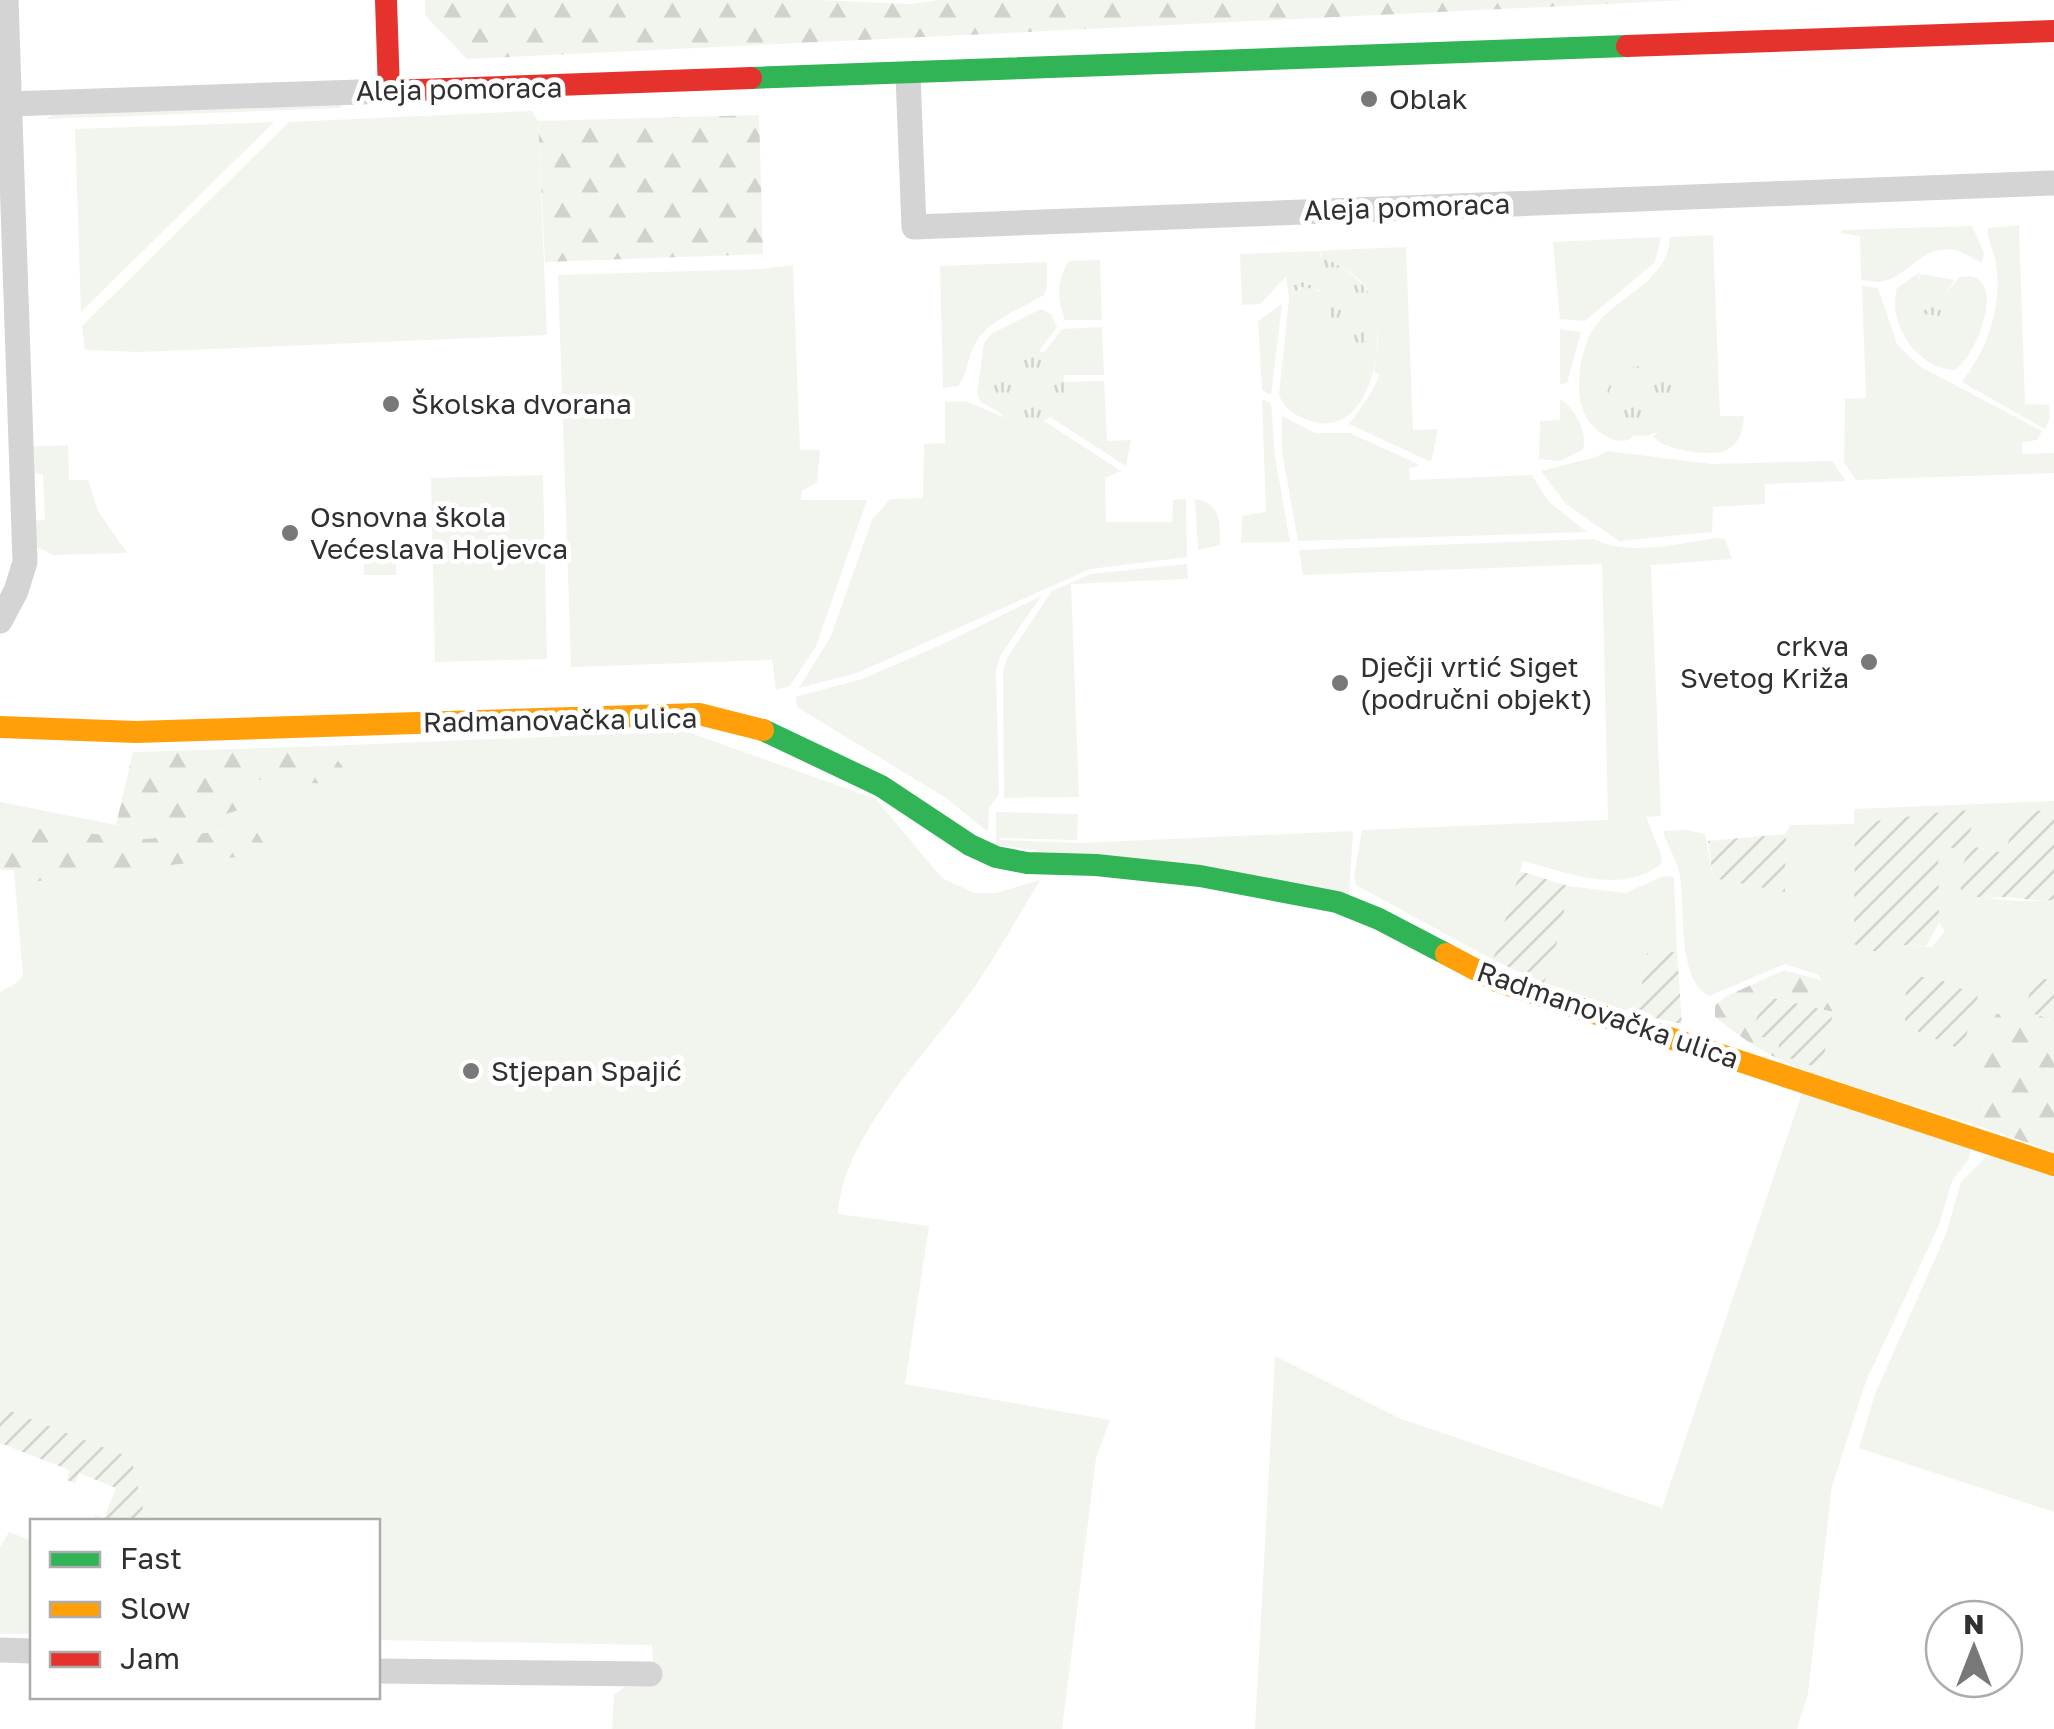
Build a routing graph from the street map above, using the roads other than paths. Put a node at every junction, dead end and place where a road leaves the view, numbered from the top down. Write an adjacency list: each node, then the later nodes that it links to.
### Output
1 (6, 0): 6 (street)
2 (386, 0): 5 (street)
3 (2054, 31): 4 (street, Aleja pomoraca)
4 (908, 74): 5 (street, Aleja pomoraca); 7 (street, Aleja pomoraca)
5 (390, 91): 6 (street, Aleja pomoraca)
6 (9, 104): 8 (street)
7 (2054, 184)
8 (9, 423): 9 (street)
9 (0, 621)
10 (0, 727): 11 (street, Radmanovačka ulica)
11 (2054, 1164)
12 (0, 1650): 13 (street)
13 (30, 1651)
14 (380, 1671): 15 (street)
15 (650, 1674)

